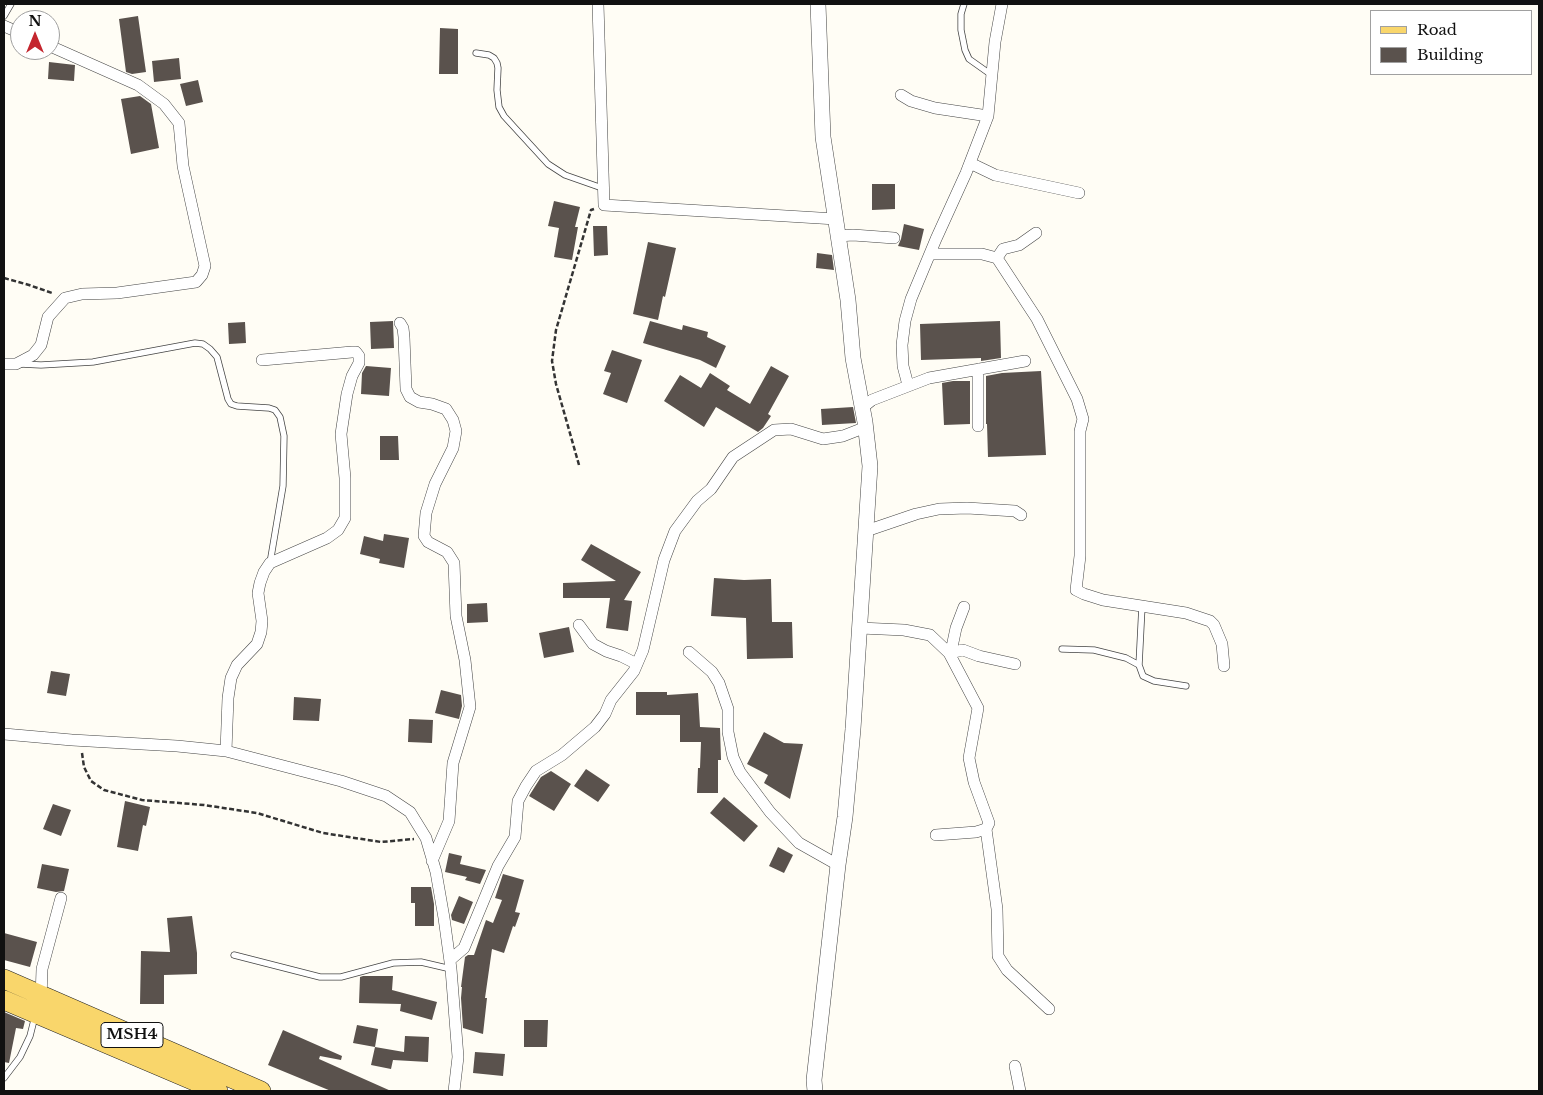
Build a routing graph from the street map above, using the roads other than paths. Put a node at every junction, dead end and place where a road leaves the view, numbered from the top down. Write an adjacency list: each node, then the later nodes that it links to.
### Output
1 (11, 4): 6 (lane)
2 (598, 4): 13 (street)
3 (818, 4): 15 (street)
4 (964, 4): 9 (lane)
5 (1002, 4): 9 (street)
6 (4, 16)
7 (60, 50): 25 (street)
8 (476, 53): 13 (lane)
9 (992, 76): 11 (street)
10 (900, 95): 11 (street)
11 (988, 116): 12 (street)
12 (970, 163): 14 (street); 19 (street)
13 (602, 188): 15 (street)
14 (1079, 193)
15 (836, 219): 17 (street)
16 (1036, 233): 20 (street)
17 (838, 236): 18 (street); 28 (street)
18 (894, 238)
19 (930, 254): 20 (street); 27 (street)
20 (997, 258): 34 (street)
21 (400, 324): 50 (street)
22 (262, 360): 33 (street)
23 (1025, 361): 26 (street)
24 (4, 364): 25 (street)
25 (16, 364): 33 (lane)
26 (978, 369): 27 (street); 29 (street)
27 (908, 385): 28 (street)
28 (862, 408): 30 (street)
29 (978, 426)
30 (866, 427): 32 (street); 41 (street)
31 (1021, 515): 32 (street)
32 (866, 530): 37 (street)
33 (270, 563): 47 (street)
34 (1142, 606): 43 (lane); 44 (street)
35 (964, 607): 39 (street)
36 (579, 625): 41 (street)
37 (860, 628): 39 (street); 51 (street)
38 (1062, 649): 43 (lane)
39 (948, 651): 42 (street); 48 (street)
40 (689, 652): 51 (street)
41 (637, 664): 54 (street)
42 (1015, 664)
43 (1139, 664): 45 (lane)
44 (1224, 666)
45 (1186, 686)
46 (4, 734): 47 (street)
47 (226, 751): 50 (street)
48 (986, 829): 49 (street); 58 (street)
49 (936, 835)
50 (432, 861): 54 (street)
51 (838, 865): 65 (street)
52 (61, 898): 56 (street)
53 (234, 955): 54 (lane)
54 (450, 965): 64 (street)
55 (4, 979): 56 (main road, MSH4)
56 (42, 995): 59 (street); 63 (main road, MSH4)
57 (4, 1000): 59 (main road, MSH4)
58 (1049, 1009)
59 (36, 1014): 61 (lane); 62 (main road, MSH4)
60 (1015, 1066): 66 (street)
61 (4, 1078)
62 (218, 1091)
63 (261, 1091)
64 (454, 1091)
65 (815, 1091)
66 (1020, 1091)

